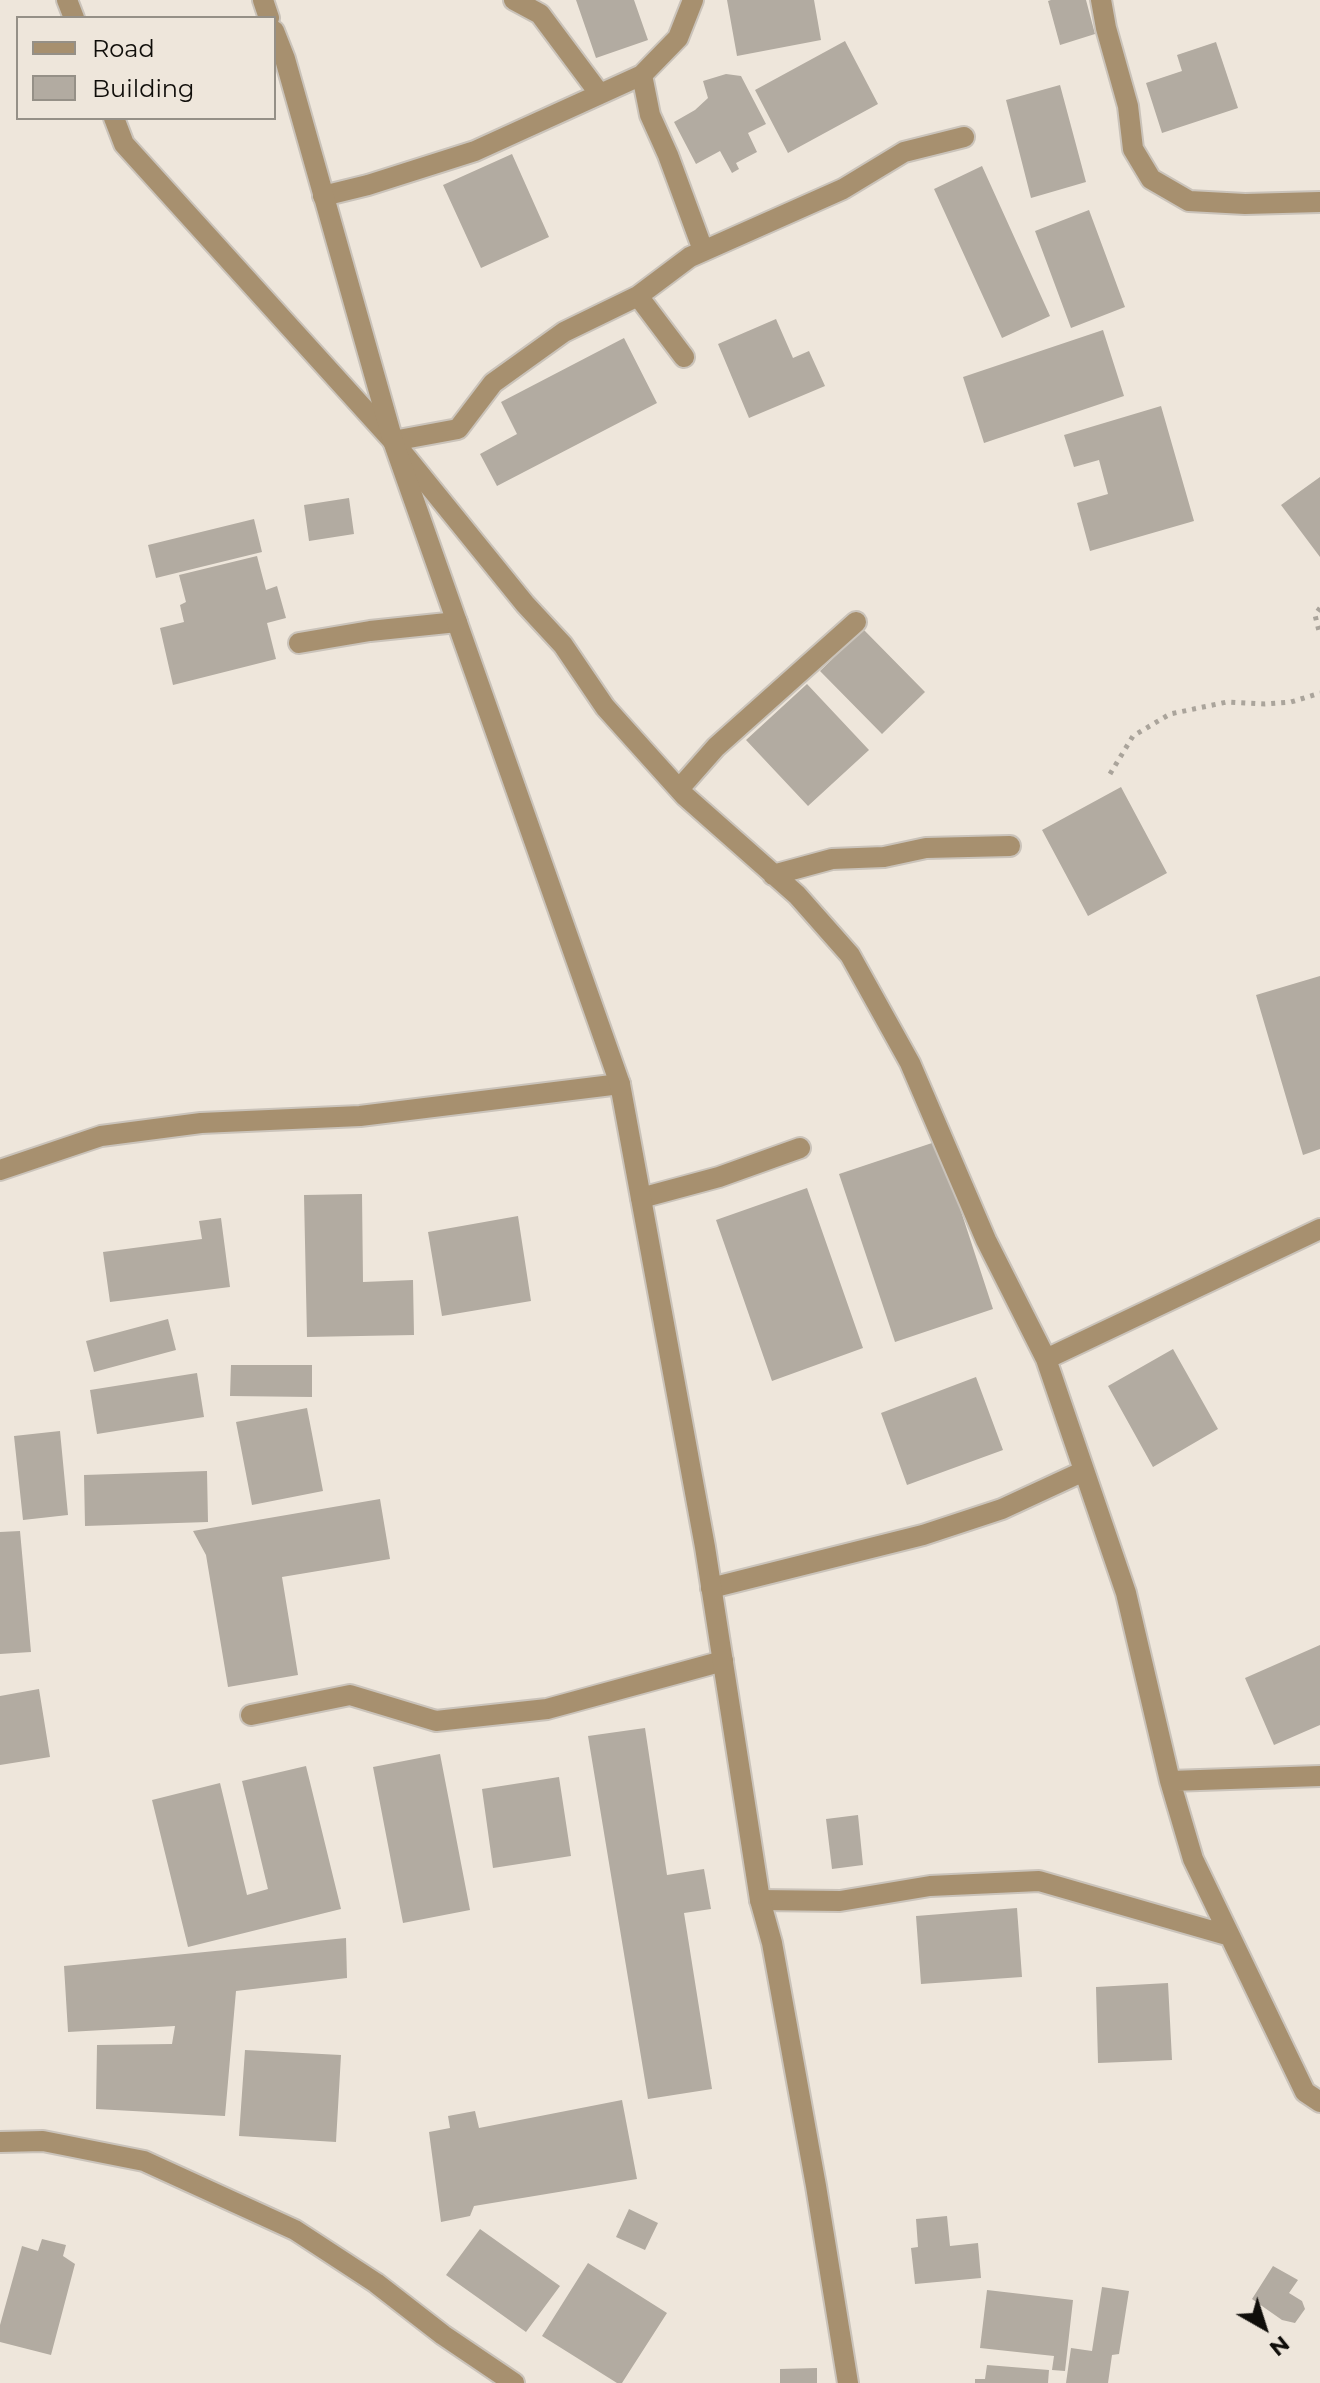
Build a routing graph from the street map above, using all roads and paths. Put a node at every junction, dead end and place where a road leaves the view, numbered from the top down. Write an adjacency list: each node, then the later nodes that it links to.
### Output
1 (514, 0): 6 (street)
2 (693, 0): 5 (street)
3 (1101, 0): 10 (street)
4 (276, 36): 9 (street)
5 (642, 75): 6 (street); 11 (street)
6 (599, 93): 9 (street)
7 (115, 120): 14 (street)
8 (964, 137): 11 (street)
9 (323, 196): 14 (street)
10 (1320, 202)
11 (703, 250): 12 (street)
12 (638, 296): 13 (street); 14 (street)
13 (684, 357)
14 (393, 441): 16 (street); 22 (street)
15 (1320, 608): 18 (path)
16 (457, 622): 19 (street); 25 (street)
17 (856, 622): 22 (street)
18 (1320, 635)
19 (299, 643)
20 (1320, 693): 21 (path)
21 (1110, 774)
22 (679, 789): 24 (street)
23 (1010, 846): 24 (street)
24 (773, 875): 30 (street)
25 (620, 1084): 27 (street); 28 (street)
26 (800, 1148): 28 (street)
27 (0, 1170)
28 (641, 1198): 32 (street)
29 (1320, 1229): 30 (street)
30 (1046, 1359): 31 (street)
31 (1084, 1471): 32 (street); 36 (street)
32 (711, 1588): 33 (street)
33 (723, 1661): 34 (street); 37 (street)
34 (251, 1715)
35 (1320, 1776): 36 (street)
36 (1170, 1781): 38 (street)
37 (760, 1900): 38 (street); 42 (street)
38 (1230, 1936): 39 (street)
39 (1320, 2102)
40 (0, 2142): 41 (street)
41 (514, 2383)
42 (848, 2383)

